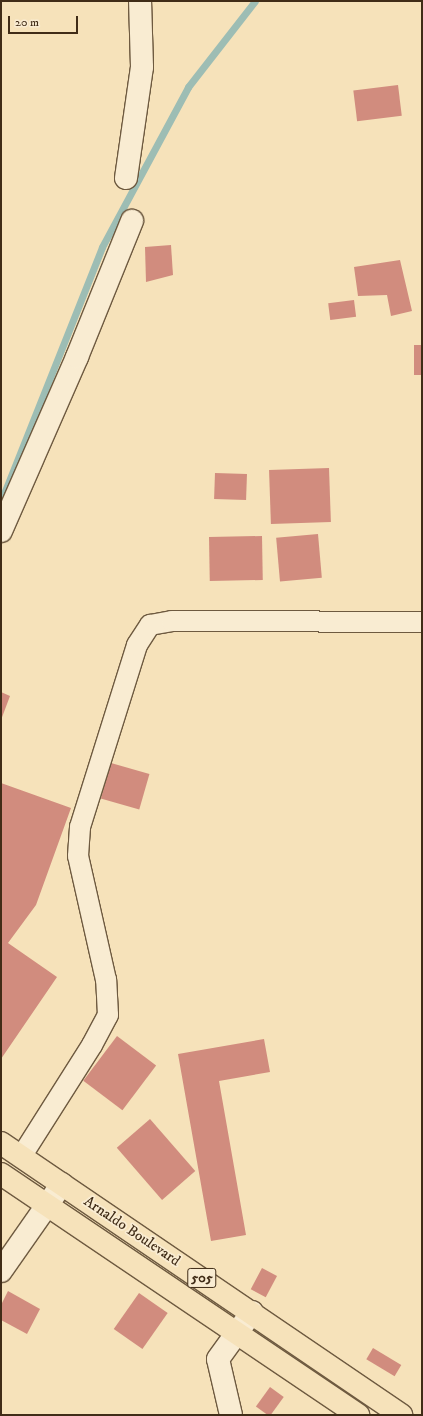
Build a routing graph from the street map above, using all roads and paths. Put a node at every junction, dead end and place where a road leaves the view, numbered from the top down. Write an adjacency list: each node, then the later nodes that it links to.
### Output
1 (140, 1): 2 (street)
2 (126, 178)
3 (132, 221): 4 (street)
4 (1, 532)
5 (422, 622): 7 (street)
6 (1, 1143): 7 (highway, Arnaldo Boulevard / 505)
7 (21, 1157): 9 (highway, Arnaldo Boulevard / 505)
8 (1, 1174): 10 (highway, Arnaldo Boulevard / 505)
9 (62, 1184): 10 (street); 12 (highway, Arnaldo Boulevard / 505)
10 (46, 1204): 11 (street); 13 (highway, Arnaldo Boulevard / 505)
11 (1, 1271)
12 (252, 1312): 13 (street); 16 (highway, Arnaldo Boulevard / 505)
13 (238, 1332): 14 (street); 15 (highway, Arnaldo Boulevard / 505)
14 (231, 1415)
15 (358, 1415)
16 (401, 1415)

